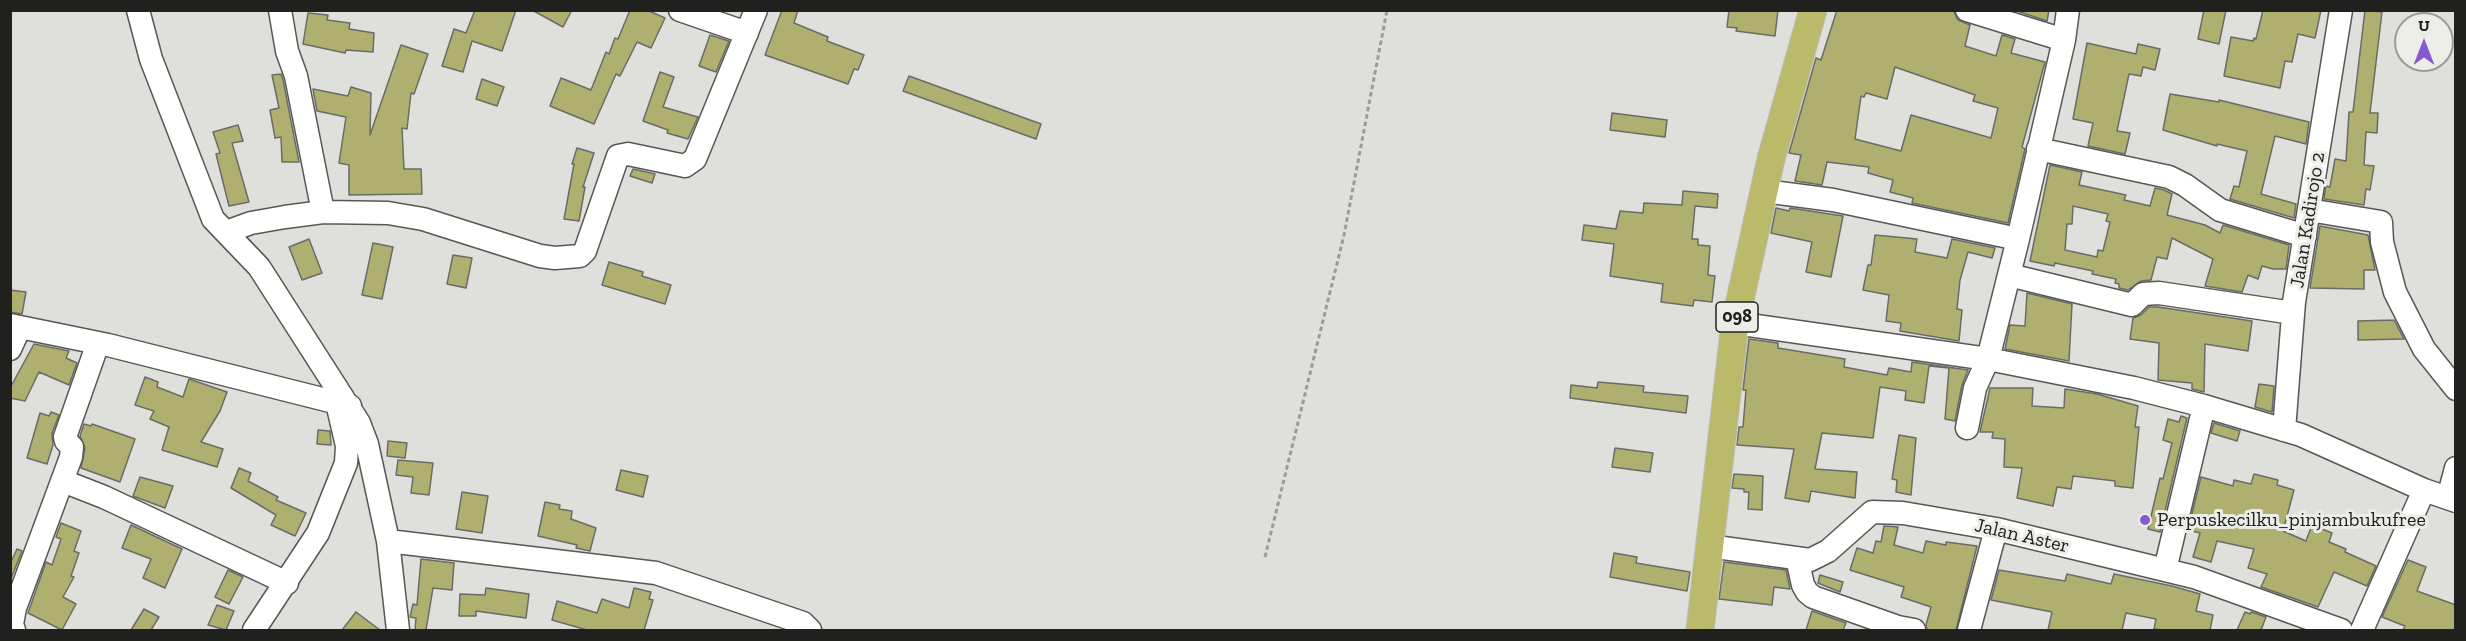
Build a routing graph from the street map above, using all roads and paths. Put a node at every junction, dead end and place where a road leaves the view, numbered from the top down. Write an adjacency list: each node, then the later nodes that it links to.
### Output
1 (138, 10): 16 (street)
2 (280, 10): 15 (street)
3 (680, 10): 10 (street)
4 (756, 10): 10 (street)
5 (1387, 10): 38 (path)
6 (1814, 10): 13 (main road, 098)
7 (1967, 10): 11 (street)
8 (2068, 10): 11 (street)
9 (2341, 10): 14 (street, Jalan Kadirojo 2)
10 (747, 33): 15 (street)
11 (2064, 40): 12 (street)
12 (2038, 149): 17 (street); 18 (street)
13 (1764, 191): 18 (street); 21 (main road, 098)
14 (2309, 210): 17 (street, Jalan Kadirojo 2); 26 (street)
15 (323, 212): 16 (street)
16 (226, 232): 27 (street)
17 (2305, 236): 20 (street, Jalan Kadirojo 2)
18 (2018, 239): 19 (street)
19 (2009, 275): 20 (street); 25 (street)
20 (2293, 313): 30 (street, Jalan Kadirojo 2)
21 (1736, 322): 25 (street); 37 (main road, 098)
22 (15, 326): 23 (street); 24 (street)
23 (98, 343): 27 (street); 32 (street)
24 (10, 349)
25 (1988, 359): 28 (street); 29 (street)
26 (2456, 389)
27 (343, 405): 36 (street); 41 (street)
28 (2204, 406): 30 (street); 40 (street)
29 (1966, 428)
30 (2284, 430): 33 (street)
31 (2456, 468): 34 (street)
32 (63, 481): 41 (street); 42 (street)
33 (2424, 490): 34 (street); 50 (street)
34 (2452, 500)
35 (1996, 529): 39 (street, Jalan Aster); 40 (street, Jalan Aster); 48 (street)
36 (388, 541): 44 (street); 45 (street)
37 (1709, 546): 39 (street, Jalan Aster); 46 (main road, 098)
38 (1265, 557)
39 (1797, 558): 47 (street)
40 (2165, 570): 49 (street, Jalan Aster)
41 (287, 582): 43 (street)
42 (13, 616)
43 (254, 630)
44 (398, 630)
45 (810, 630)
46 (1700, 630)
47 (1914, 630)
48 (1969, 630)
49 (2341, 630)
50 (2362, 630)

